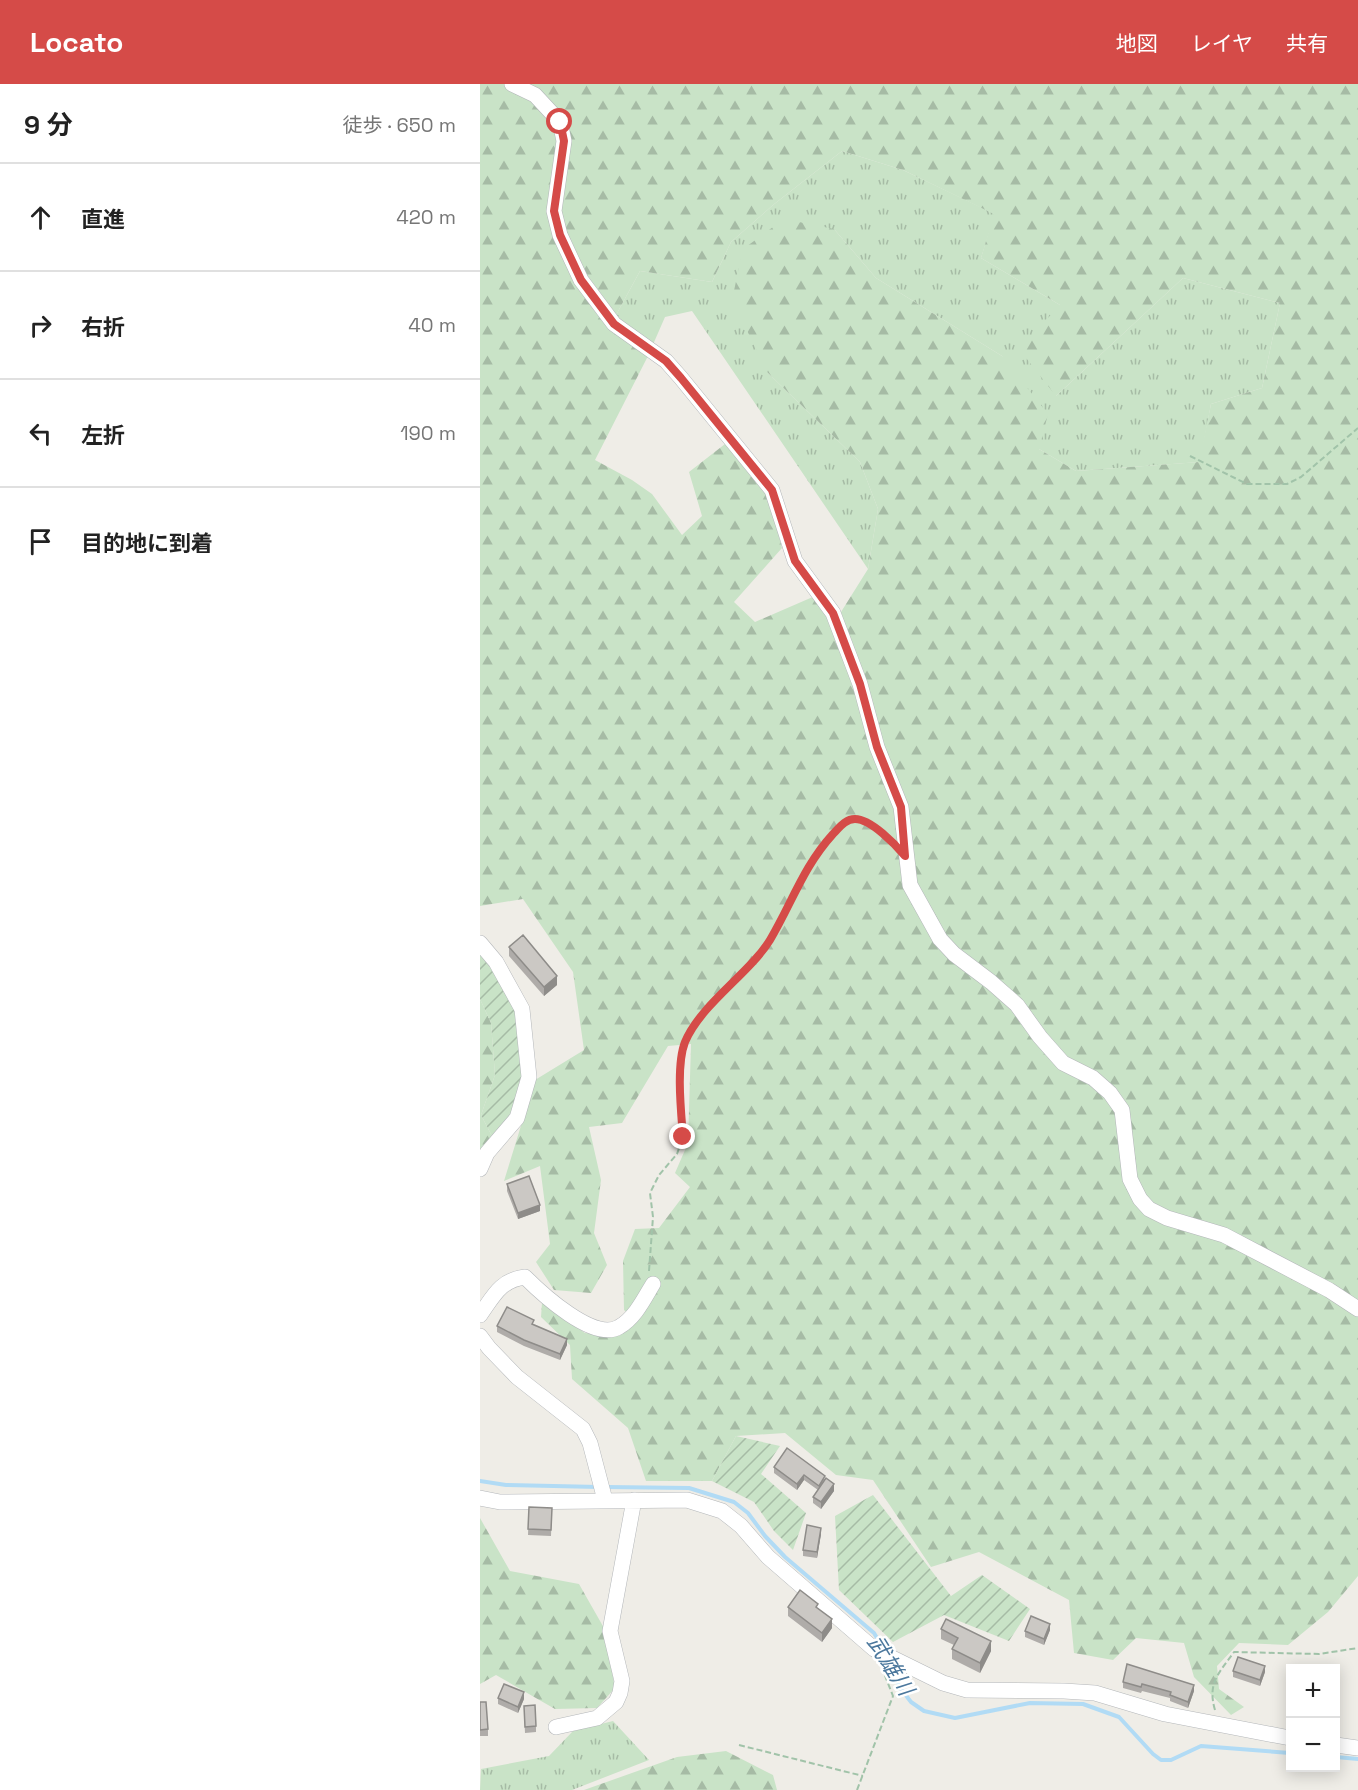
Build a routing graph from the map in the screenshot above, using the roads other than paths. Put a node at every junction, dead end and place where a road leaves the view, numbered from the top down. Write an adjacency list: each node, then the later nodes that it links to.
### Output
1 (512, 84): 5 (street)
2 (480, 943): 3 (street)
3 (480, 1169)
4 (653, 1284): 6 (street)
5 (1358, 1309)
6 (480, 1315)
7 (483, 1345): 9 (street)
8 (480, 1498): 9 (street)
9 (605, 1500): 10 (street)
10 (634, 1500): 11 (street); 12 (street)
11 (556, 1726)
12 (1286, 1737)
13 (1340, 1746): 14 (street)
14 (1358, 1748)

